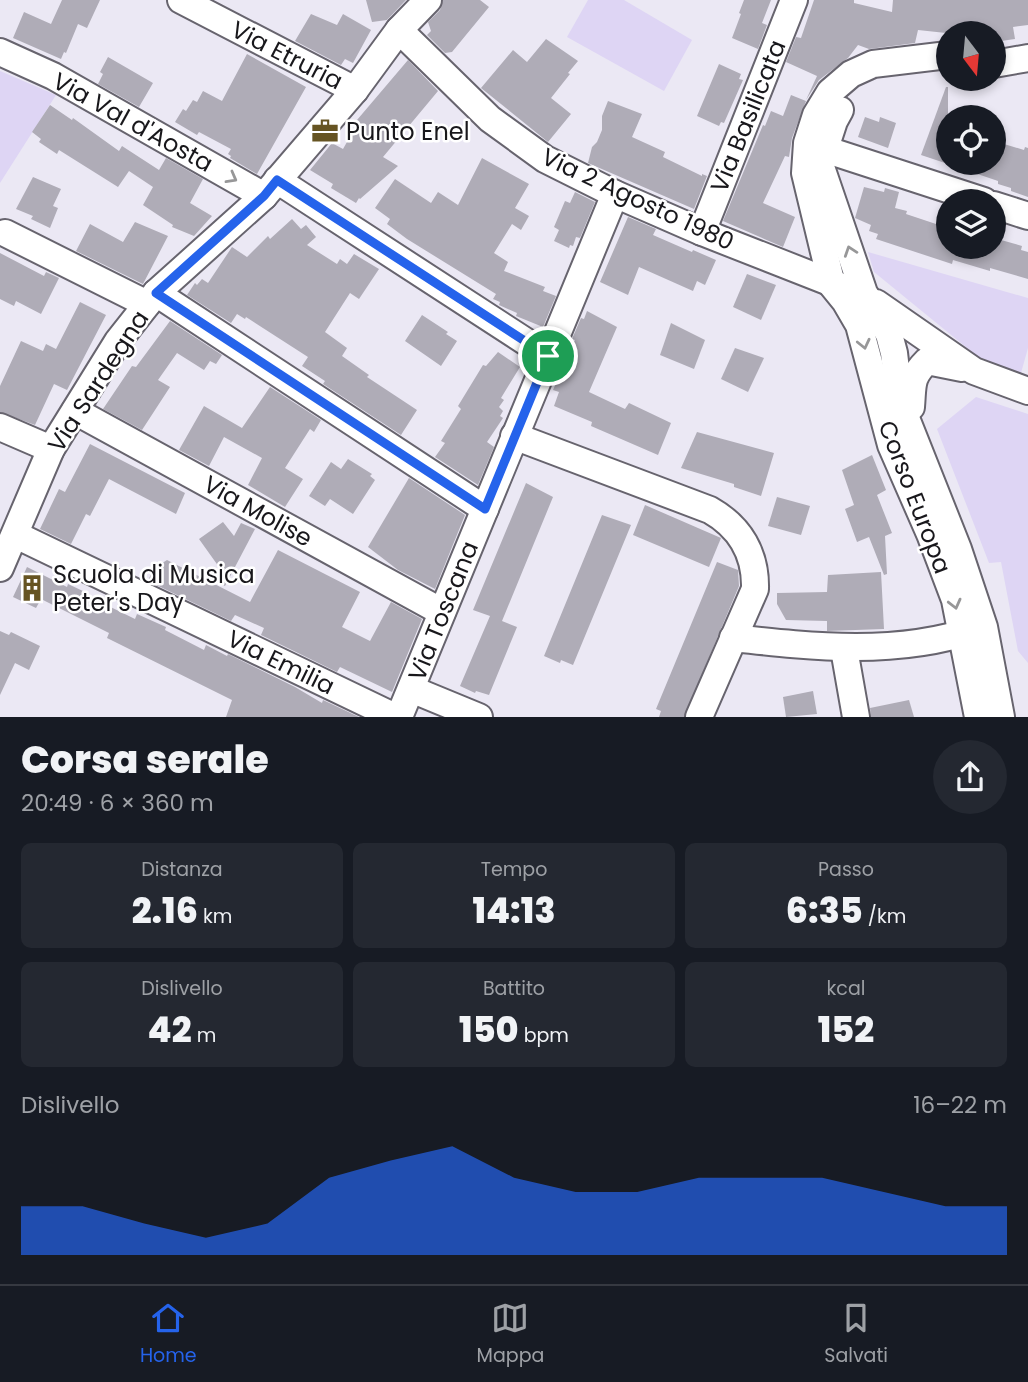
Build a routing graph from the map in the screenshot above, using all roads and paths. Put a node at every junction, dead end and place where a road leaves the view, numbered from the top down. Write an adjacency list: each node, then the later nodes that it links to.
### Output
1 (181, 0): 12 (street, Via Etruria)
2 (428, 0): 4 (street, Via Sardegna)
3 (794, 0): 19 (street, Via Basilicata)
4 (399, 30): 12 (street, Via Sardegna); 16 (street, Via 2 Agosto 1980)
5 (1028, 44): 6 (street)
6 (1006, 47)
7 (0, 52): 14 (street, Via Val d'Aosta, one-way to 14)
8 (936, 56): 21 (street, Corso Europa)
9 (1028, 58): 10 (street)
10 (1006, 62)
11 (936, 72): 13 (street, Corso Europa)
12 (355, 90): 14 (street, Via Sardegna)
13 (824, 149): 15 (street); 22 (street, Corso Europa, one-way to 13)
14 (270, 188): 23 (street, Via Sardegna); 24 (street, Via Val d'Aosta)
15 (947, 189)
16 (615, 194): 19 (street, Via 2 Agosto 1980); 24 (street, Via Toscana)
17 (1006, 209): 18 (street)
18 (1028, 216)
19 (702, 232): 21 (street, Via 2 Agosto 1980)
20 (5, 233): 23 (street)
21 (832, 285): 22 (street); 36 (street, Corso Europa, one-way to 36)
22 (864, 293): 25 (street); 28 (street, Corso Europa)
23 (152, 299): 27 (street, Via Sardegna); 32 (street)
24 (548, 356): 30 (street, Via Toscana)
25 (974, 371): 26 (street); 28 (street, Corso Europa)
26 (1028, 391)
27 (75, 411): 31 (street, Via Sardegna); 35 (street, Via Molise)
28 (907, 418): 36 (street, Corso Europa)
29 (0, 427): 31 (street)
30 (514, 436): 32 (street, Via Toscana); 37 (street)
31 (51, 449): 33 (street, Via Sardegna)
32 (485, 509): 35 (street, Via Toscana)
33 (16, 535): 34 (street, Via Sardegna); 40 (street, Via Emilia)
34 (0, 568)
35 (442, 612): 39 (street, Via Toscana)
36 (973, 631): 38 (street); 44 (street, Corso Europa); 45 (street, Corso Europa)
37 (733, 638): 38 (street); 42 (street)
38 (844, 649): 43 (street)
39 (411, 689): 40 (street, Via Toscana); 41 (street)
40 (397, 717)
41 (479, 717)
42 (699, 717)
43 (856, 717)
44 (978, 717)
45 (1001, 717)

